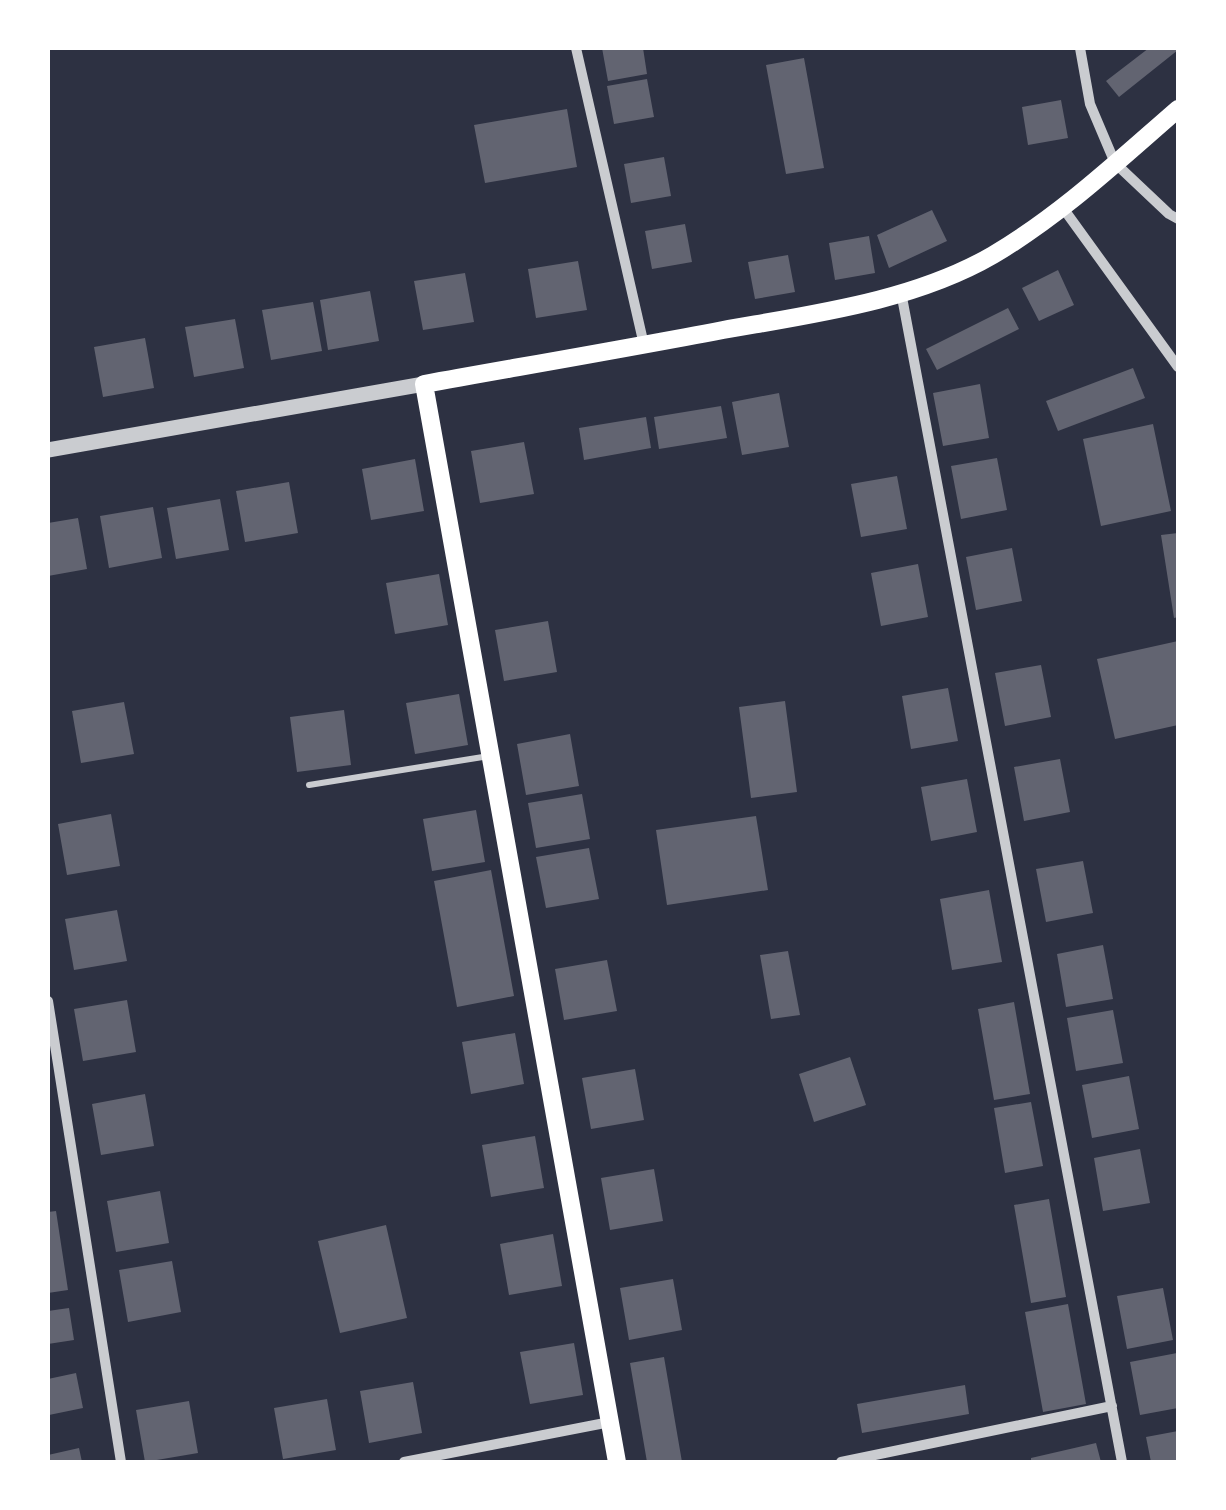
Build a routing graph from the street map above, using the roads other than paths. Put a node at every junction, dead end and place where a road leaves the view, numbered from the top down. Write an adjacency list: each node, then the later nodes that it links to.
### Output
1 (576, 48): 8 (street)
2 (1080, 48): 4 (street)
3 (1178, 110): 4 (main road)
4 (1115, 164): 5 (main road); 6 (street)
5 (1063, 208): 7 (main road); 9 (street)
6 (1178, 219)
7 (901, 292): 8 (main road); 15 (street)
8 (644, 345): 10 (main road)
9 (1178, 366)
10 (424, 384): 11 (street); 12 (main road)
11 (48, 450)
12 (489, 756): 13 (lane); 16 (main road)
13 (309, 785)
14 (48, 1001): 17 (street)
15 (1112, 1406): 20 (street); 21 (street)
16 (610, 1422): 18 (street); 19 (main road)
17 (121, 1462)
18 (404, 1462)
19 (617, 1462)
20 (841, 1462)
21 (1122, 1462)

